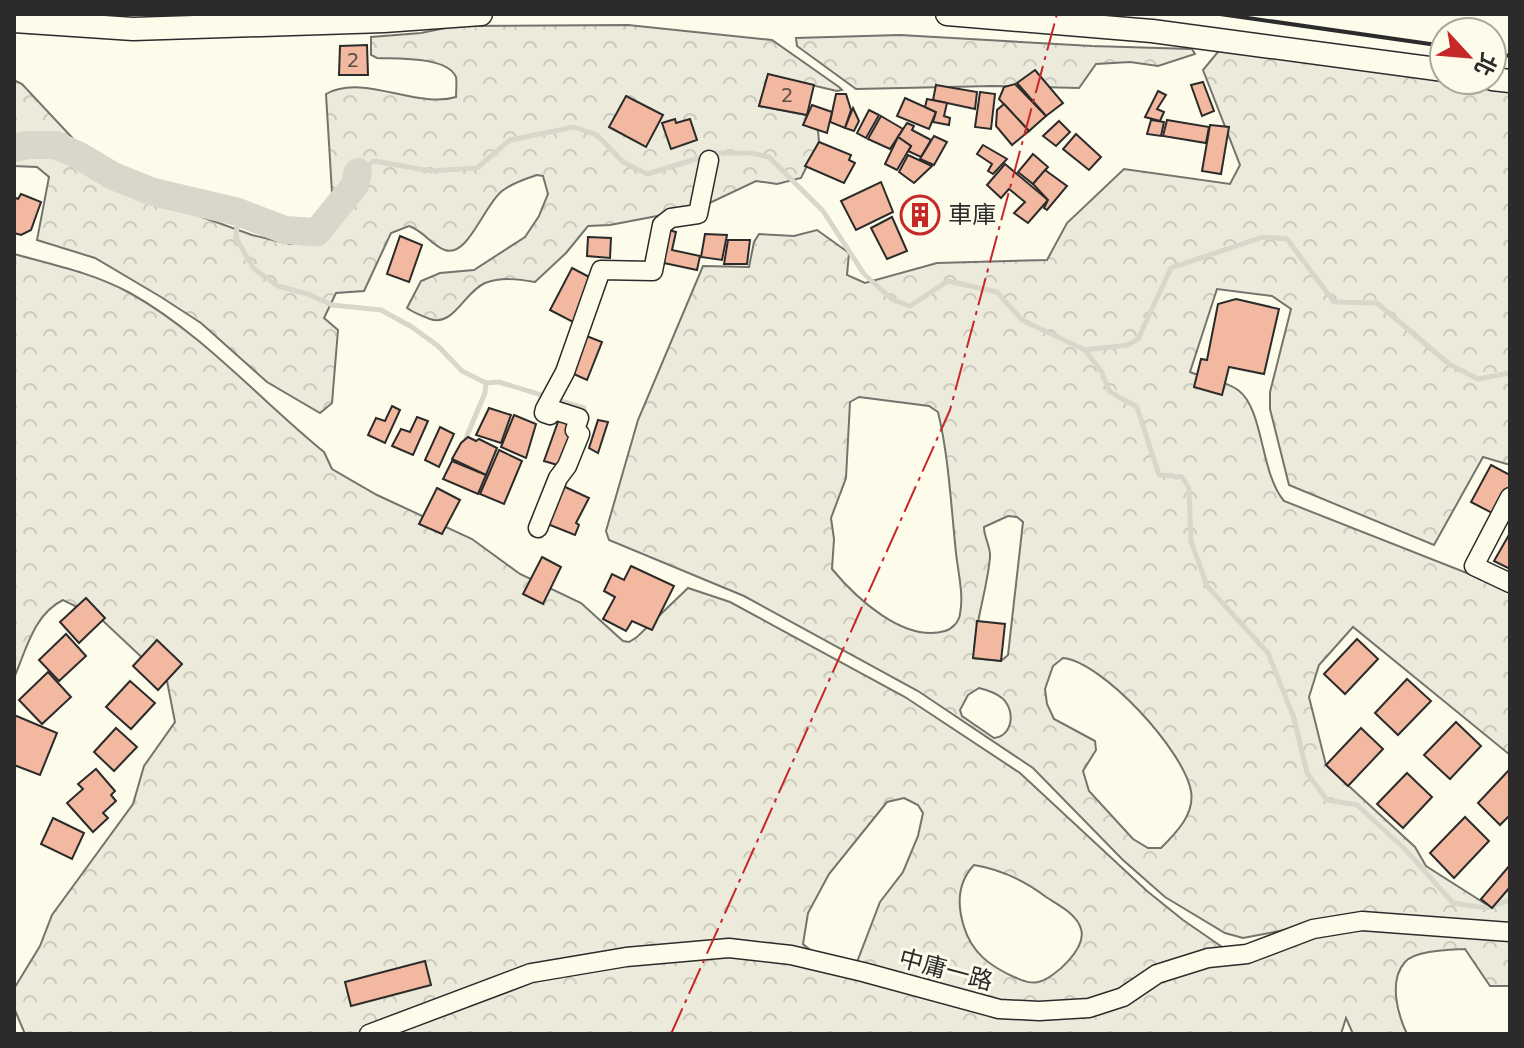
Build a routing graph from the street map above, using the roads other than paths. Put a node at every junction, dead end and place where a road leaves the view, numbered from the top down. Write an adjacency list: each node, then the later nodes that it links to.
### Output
1 (481, 14): 3 (main road)
2 (947, 14): 4 (main road)
3 (14, 21)
4 (1428, 68)
5 (709, 160): 7 (street)
6 (1510, 497): 8 (street)
7 (538, 528)
8 (1510, 583)
9 (1510, 932): 10 (street, 中庸一路)
10 (369, 1034)

